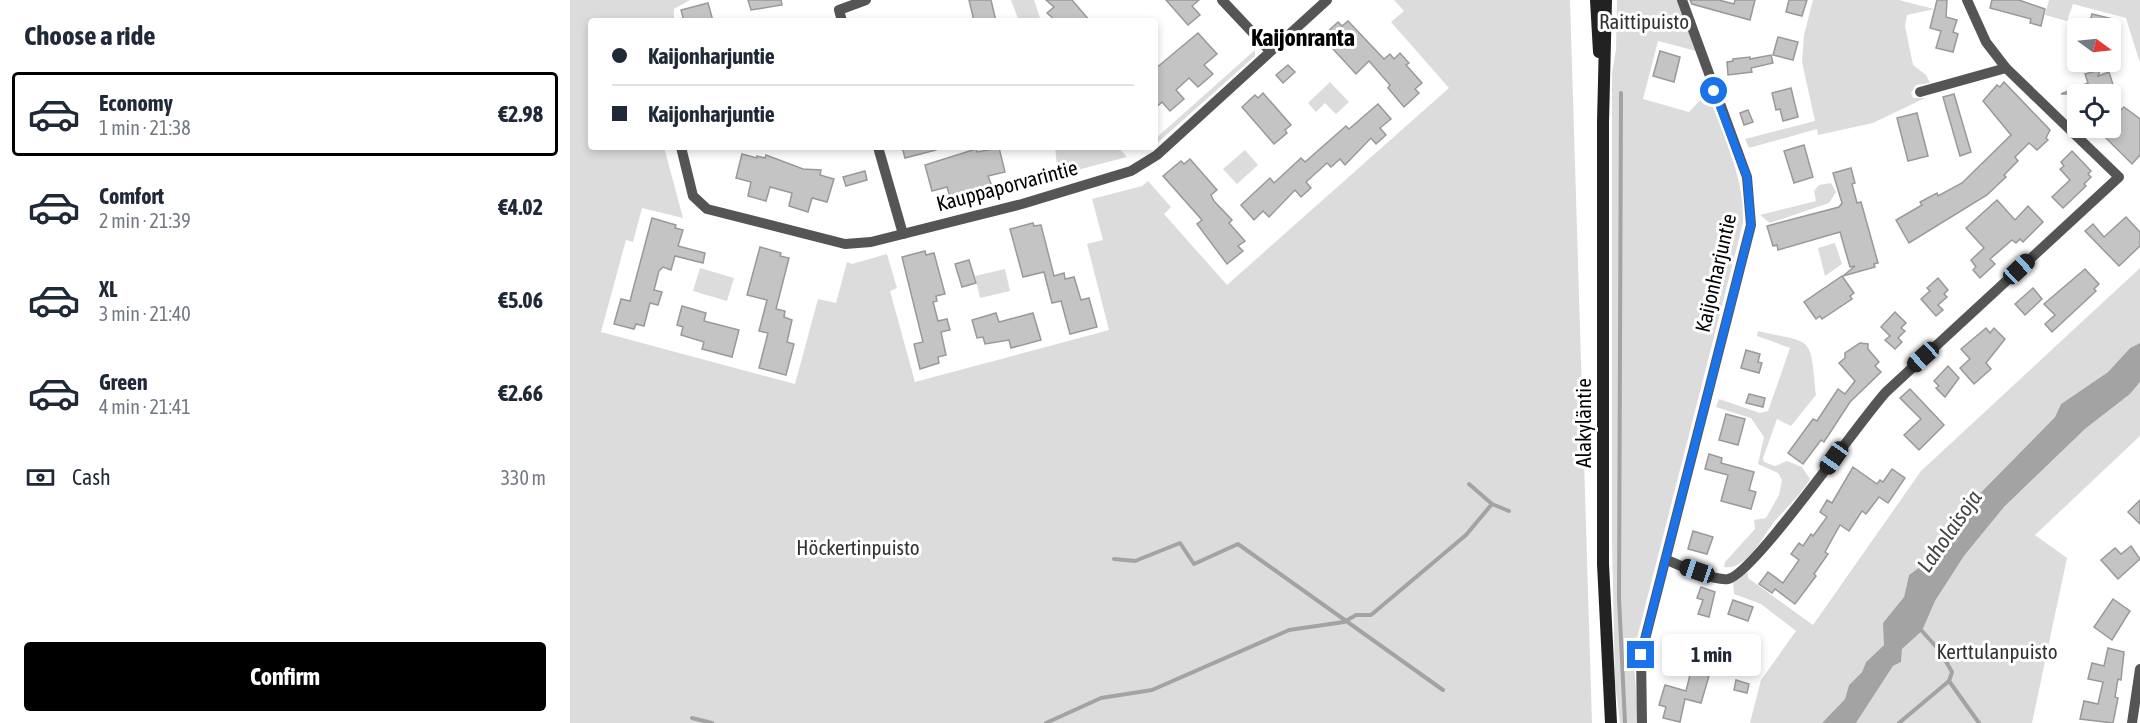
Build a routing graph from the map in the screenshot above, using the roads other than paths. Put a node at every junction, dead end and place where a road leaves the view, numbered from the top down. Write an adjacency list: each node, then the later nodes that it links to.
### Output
1 (866, 0): 8 (street)
2 (1222, 0): 9 (street)
3 (1327, 0): 9 (street, Kauppaporvarintie)
4 (1596, 0): 12 (main road, Alakyläntie)
5 (1606, 0): 12 (main road, Alakyläntie)
6 (1682, 0): 16 (street, Kaijonharjuntie)
7 (1967, 0): 10 (street)
8 (841, 18)
9 (1270, 51): 15 (street, Kauppaporvarintie)
10 (2006, 68): 11 (street); 16 (street)
11 (1920, 92)
12 (1603, 122): 18 (main road, Alakyläntie)
13 (682, 150): 15 (street, Kauppaporvarintie)
14 (879, 150): 15 (street)
15 (903, 234)
16 (1667, 560): 19 (street, Kaijonharjuntie)
17 (2140, 669): 20 (street)
18 (1611, 723)
19 (1642, 723)
20 (2132, 723)

